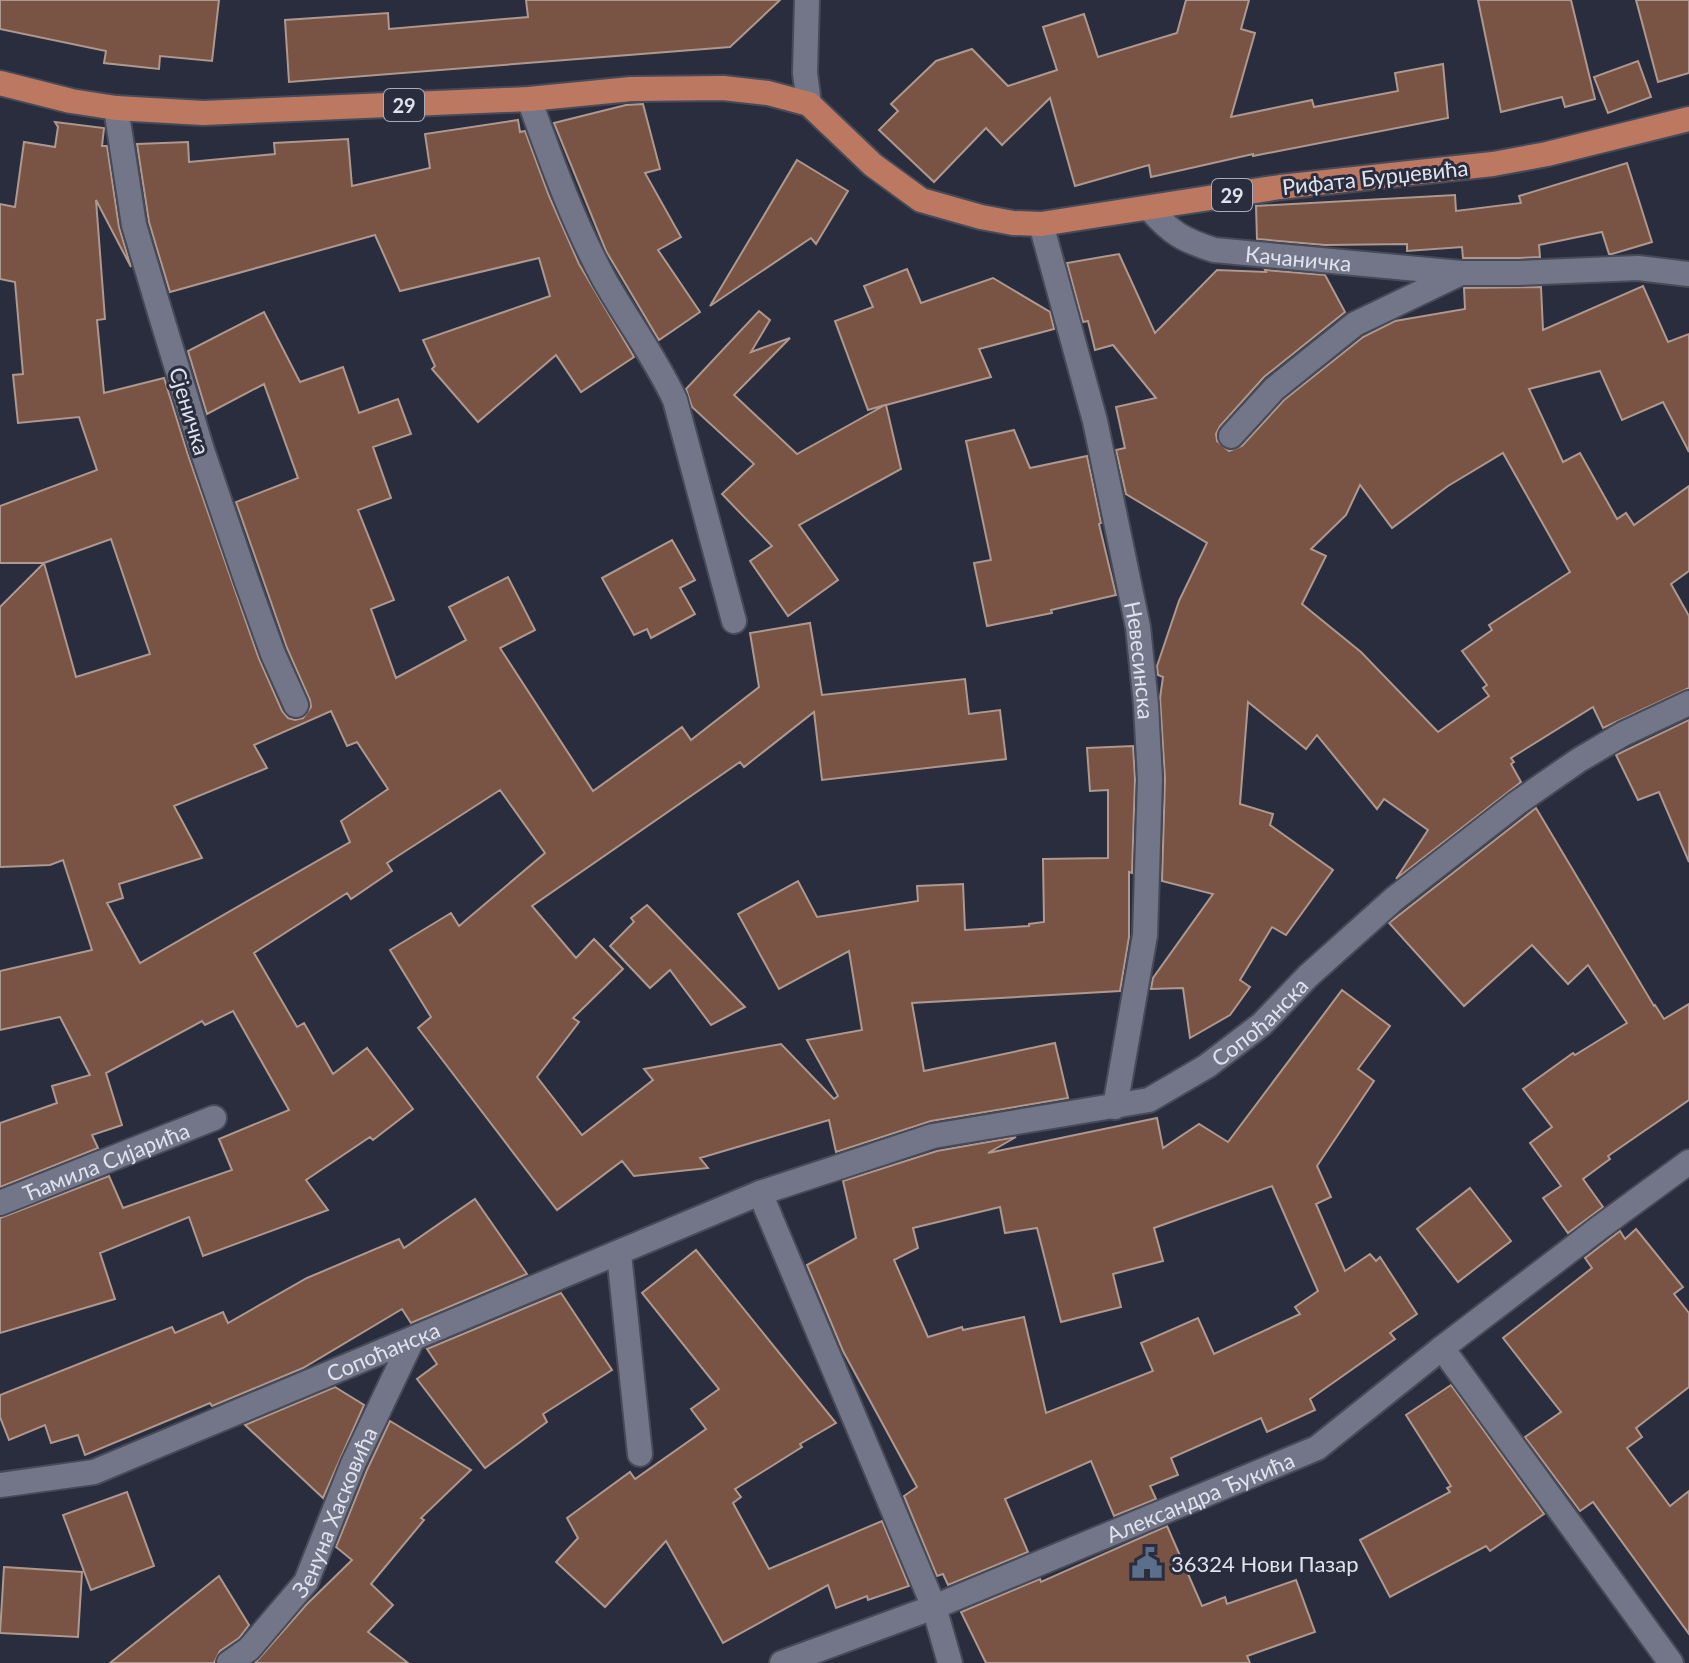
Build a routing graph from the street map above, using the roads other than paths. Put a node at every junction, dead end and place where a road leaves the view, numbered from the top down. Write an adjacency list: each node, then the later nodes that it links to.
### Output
1 (807, 0): 4 (street)
2 (0, 83): 5 (main road, 29)
3 (529, 99): 4 (main road, 29); 5 (main road, 29); 12 (street)
4 (809, 104): 8 (main road, Рифата Бурџевића / 29)
5 (116, 108): 14 (street, Сјеничка)
6 (1689, 119): 7 (main road, Рифата Бурџевића / 29)
7 (1150, 209): 8 (main road, Рифата Бурџевића / 29); 9 (street, Качаничка)
8 (1041, 224): 15 (street, Невесинска)
9 (1461, 273): 10 (street, Качаничка); 11 (street, Качаничка)
10 (1689, 274)
11 (1231, 436)
12 (734, 621)
13 (1689, 703): 15 (street, Сопоћанска)
14 (296, 705)
15 (1115, 1107): 18 (street, Сопоћанска)
16 (214, 1118): 19 (street, Ћамила Сијарића)
17 (1689, 1162): 22 (street, Александра Ђукића)
18 (760, 1193): 20 (street, Сопоћанска); 25 (street)
19 (0, 1203)
20 (619, 1254): 21 (street, Сопоћанска); 23 (street)
21 (412, 1340): 24 (street, Сопоћанска); 26 (street, Зенуна Хасковића)
22 (1442, 1348): 25 (street, Александра Ђукића); 29 (street)
23 (640, 1454)
24 (0, 1485)
25 (934, 1607): 27 (street, Александра Ђукића); 28 (street)
26 (229, 1663)
27 (782, 1663)
28 (950, 1663)
29 (1671, 1663)

